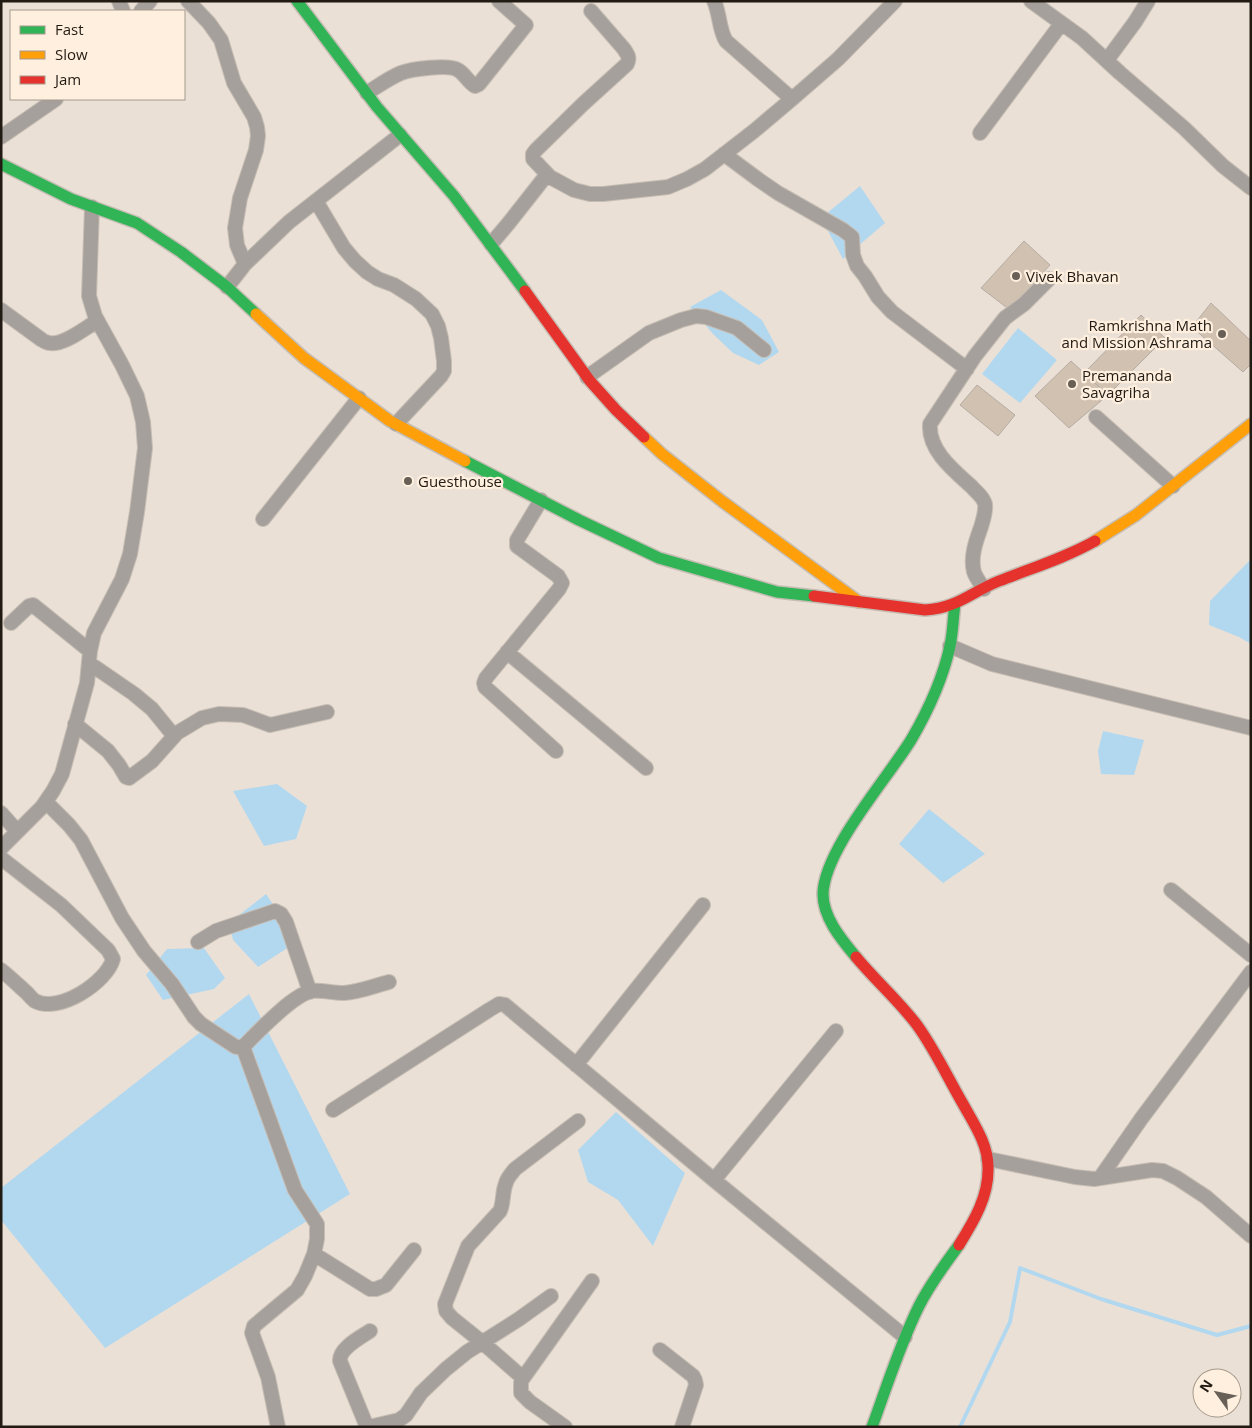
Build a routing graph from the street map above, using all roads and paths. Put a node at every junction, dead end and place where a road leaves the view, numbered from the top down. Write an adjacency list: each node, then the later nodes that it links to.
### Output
1 (188, 1): 24 (street)
2 (297, 1): 11 (main road)
3 (499, 1): 11 (street)
4 (714, 1): 12 (street)
5 (895, 1): 12 (street)
6 (1030, 1): 9 (street)
7 (1148, 1): 10 (street)
8 (591, 11): 19 (street)
9 (1061, 24): 10 (street); 14 (street)
10 (1107, 60): 20 (street)
11 (367, 94): 15 (main road)
12 (792, 99): 17 (street)
13 (55, 100): 16 (street)
14 (980, 133)
15 (400, 135): 21 (street); 23 (main road)
16 (1, 137)
17 (724, 154): 19 (street); 30 (street)
18 (1, 164): 22 (main road)
19 (550, 177): 23 (street)
20 (1251, 188)
21 (316, 201): 24 (street); 34 (street)
22 (92, 207): 26 (main road); 28 (street)
23 (491, 244): 31 (main road)
24 (245, 264): 26 (street)
25 (1049, 278): 30 (street)
26 (226, 287): 32 (main road)
27 (1, 310): 28 (street)
28 (97, 321): 45 (street)
29 (764, 350): 31 (street)
30 (967, 369): 39 (street)
31 (587, 377): 40 (main road)
32 (359, 398): 34 (main road); 38 (street)
33 (1096, 418): 36 (street)
34 (396, 424): 37 (main road)
35 (1251, 424): 36 (main road)
36 (1173, 486): 39 (main road)
37 (541, 500): 40 (main road); 44 (street)
38 (263, 518)
39 (984, 589): 41 (main road)
40 (858, 602): 41 (main road)
41 (955, 604): 43 (main road)
42 (11, 623): 45 (street)
43 (950, 646): 48 (street); 70 (main road)
44 (507, 652): 50 (street); 51 (street)
45 (90, 657): 47 (street); 49 (street)
46 (327, 712): 49 (street)
47 (75, 724): 49 (street); 52 (street)
48 (1251, 728)
49 (174, 736)
50 (556, 751)
51 (646, 768)
52 (46, 802): 54 (street); 66 (street)
53 (1, 813): 54 (street)
54 (17, 832): 55 (street)
55 (1, 848)
56 (1, 858): 61 (street)
57 (1171, 890): 60 (street)
58 (703, 905): 67 (street)
59 (198, 942): 64 (street)
60 (1251, 955)
61 (1, 970)
62 (1251, 972): 71 (street)
63 (389, 982): 64 (street)
64 (310, 992): 66 (street)
65 (836, 1031): 72 (street)
66 (243, 1047): 75 (street)
67 (576, 1065): 68 (street); 72 (street)
68 (333, 1110)
69 (578, 1121): 80 (street)
70 (988, 1159): 71 (street); 79 (main road)
71 (1100, 1178): 73 (street)
72 (714, 1180): 79 (street)
73 (1251, 1236)
74 (414, 1250): 75 (street)
75 (314, 1254): 83 (street)
76 (592, 1281): 82 (street)
77 (551, 1296): 80 (street)
78 (370, 1331): 84 (street)
79 (905, 1337): 87 (main road)
80 (482, 1343): 82 (street); 84 (street)
81 (660, 1350): 86 (street)
82 (523, 1378): 85 (street)
83 (278, 1427)
84 (368, 1427)
85 (565, 1427)
86 (682, 1427)
87 (872, 1427)

